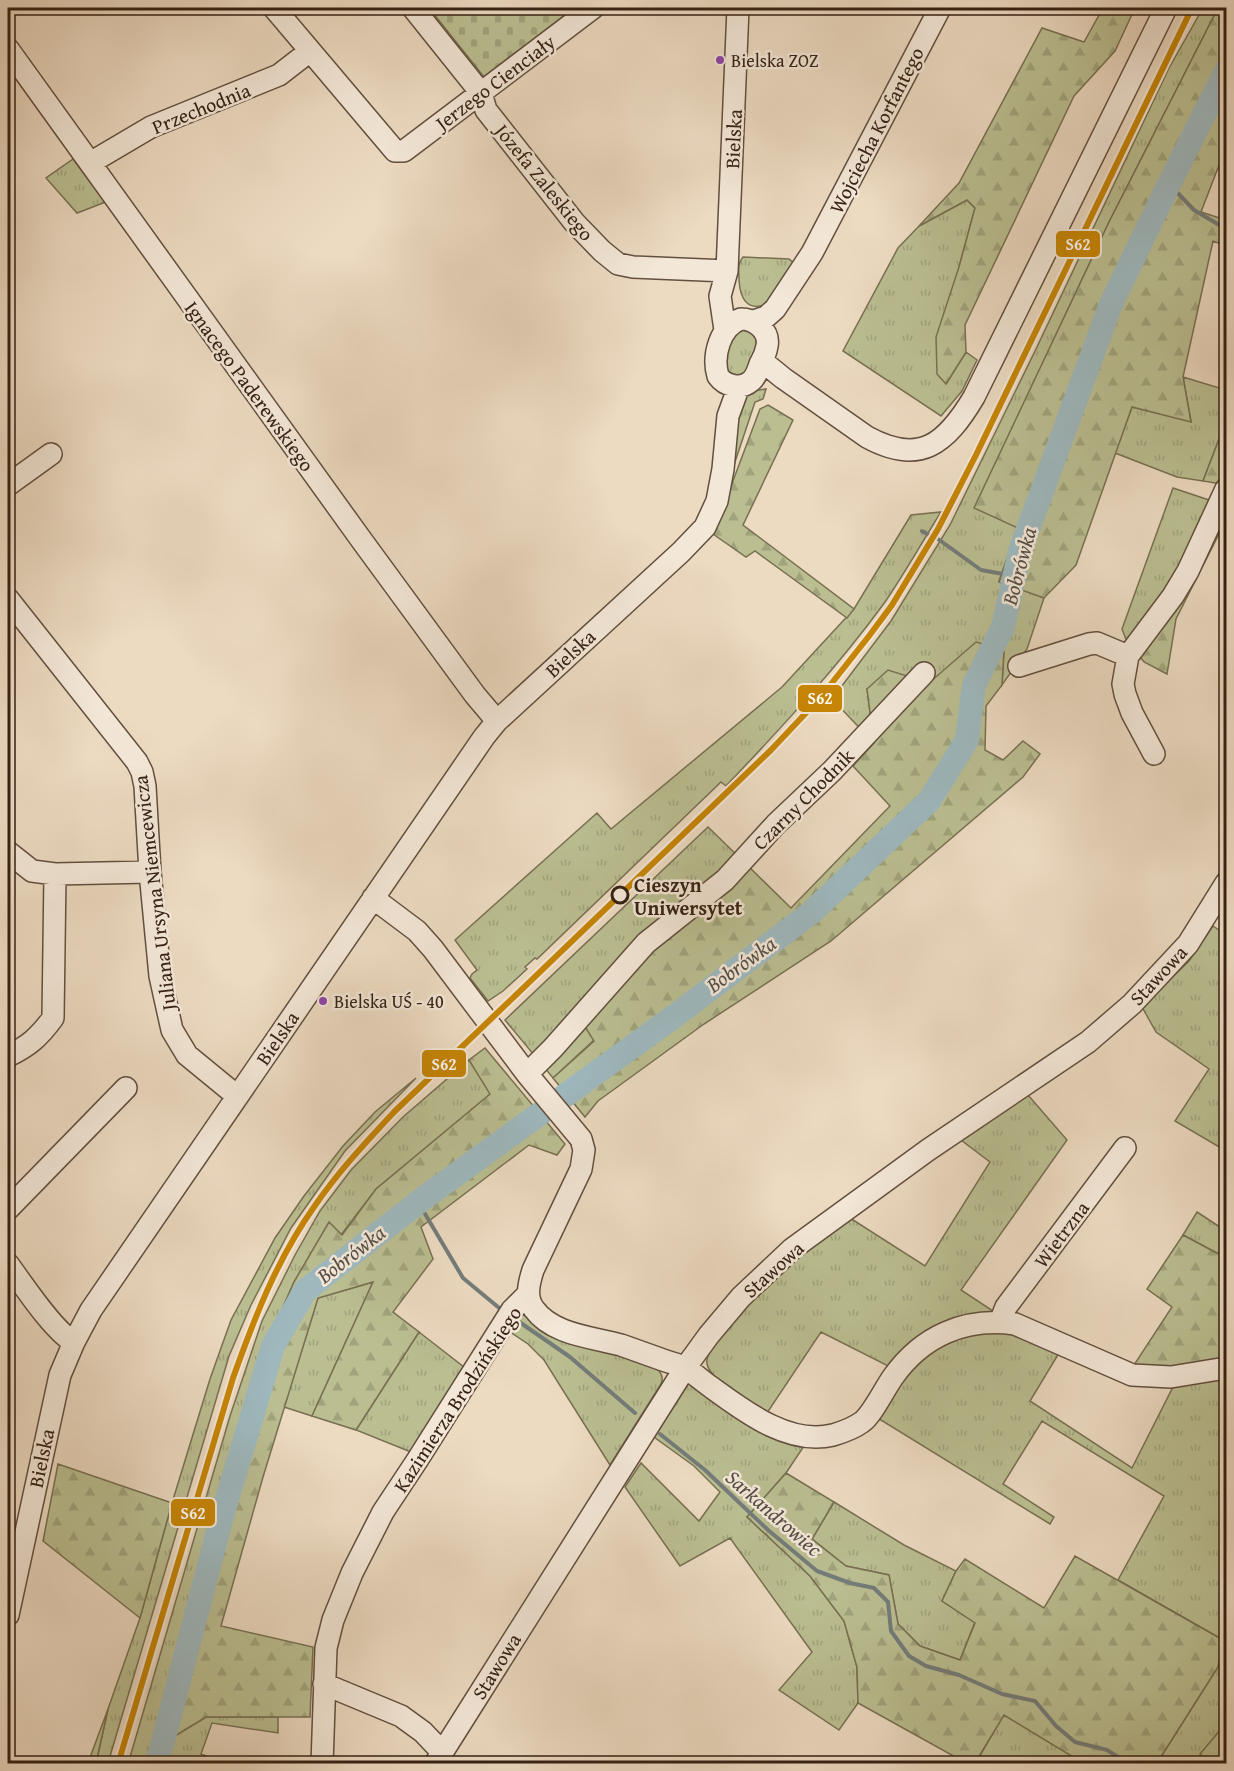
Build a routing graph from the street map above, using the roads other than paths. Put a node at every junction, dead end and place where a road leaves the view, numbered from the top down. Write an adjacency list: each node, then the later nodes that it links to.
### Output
1 (274, 8): 8 (street)
2 (413, 8): 9 (street, Józefa Zaleskiego)
3 (593, 8): 9 (street, Jerzego Cienciały)
4 (738, 8): 12 (street, Bielska)
5 (940, 8): 11 (street, Wojciecha Korfantego)
6 (1166, 8): 17 (street)
7 (8, 49): 10 (street, Ignacego Paderewskiego)
8 (310, 51): 9 (street, Jerzego Cienciały); 10 (street, Przechodnia)
9 (481, 93): 12 (street, Józefa Zaleskiego)
10 (90, 163): 25 (street, Ignacego Paderewskiego)
11 (812, 254): 13 (street, Wojciecha Korfantego); 15 (street, Wojciecha Korfantego)
12 (727, 271): 13 (street, Bielska); 14 (street, Bielska)
13 (750, 320): 14 (street); 15 (street)
14 (725, 330): 16 (street)
15 (765, 349): 16 (street); 17 (street)
16 (737, 382): 17 (street); 25 (street, Bielska)
17 (826, 409)
18 (51, 454): 19 (street)
19 (8, 485)
20 (1227, 489): 22 (street)
21 (8, 599): 28 (street, Juliana Ursyna Niemcewicza)
22 (1128, 656): 23 (street); 26 (street)
23 (1019, 666)
24 (924, 673): 33 (street, Czarny Chodnik)
25 (497, 721): 31 (street, Bielska)
26 (1154, 754)
27 (8, 852): 29 (street)
28 (150, 872): 29 (street); 35 (street, Juliana Ursyna Niemcewicza)
29 (55, 874): 32 (street)
30 (1227, 882): 42 (street, Stawowa)
31 (373, 898): 33 (street, Kazimierza Brodzińskiego); 35 (street, Bielska)
32 (8, 1056)
33 (527, 1074): 39 (street, Kazimierza Brodzińskiego)
34 (126, 1088): 37 (street)
35 (237, 1096): 41 (street, Bielska)
36 (1125, 1148): 40 (street, Wietrzna)
37 (8, 1209)
38 (8, 1264): 41 (street)
39 (528, 1294): 42 (street); 45 (street, Kazimierza Brodzińskiego)
40 (1000, 1322): 42 (street); 43 (street)
41 (74, 1342): 44 (street, Bielska)
42 (685, 1368): 46 (street, Stawowa)
43 (1227, 1368)
44 (8, 1615)
45 (324, 1684): 46 (street); 47 (street, Kazimierza Brodzińskiego)
46 (438, 1758)
47 (322, 1764)

